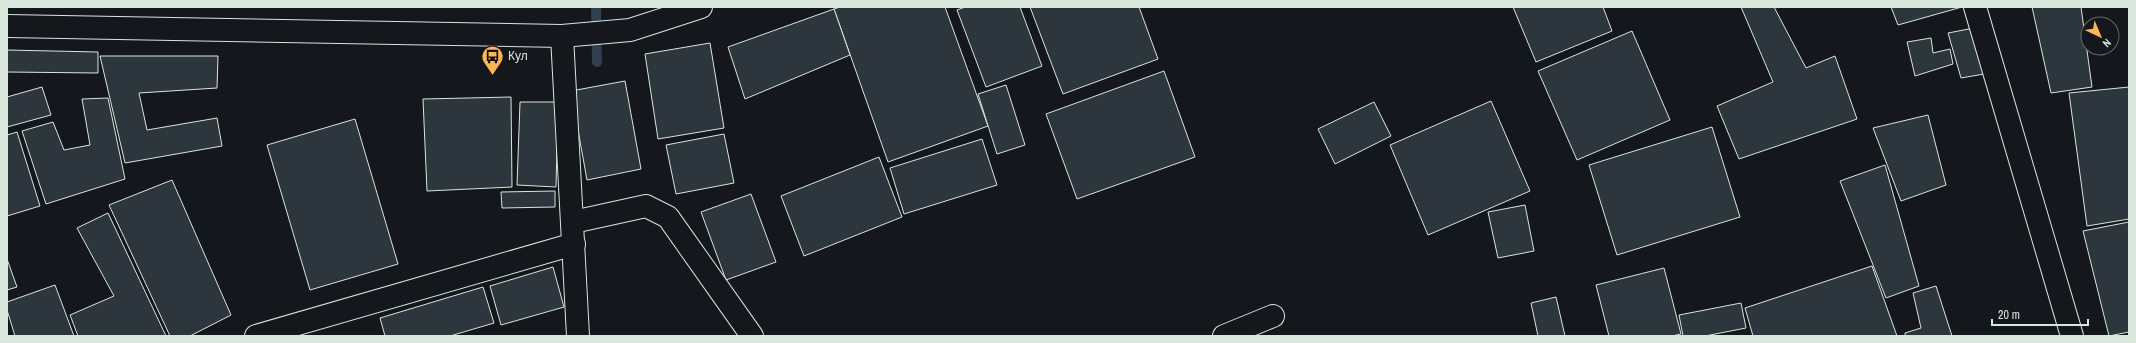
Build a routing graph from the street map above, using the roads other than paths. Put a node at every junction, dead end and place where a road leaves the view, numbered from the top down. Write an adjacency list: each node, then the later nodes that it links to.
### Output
1 (701, 7): 4 (street)
2 (1975, 7): 12 (street)
3 (7, 26): 4 (street)
4 (562, 36): 5 (street)
5 (572, 222): 6 (street); 10 (street)
6 (574, 244): 8 (street); 9 (street)
7 (1273, 316): 11 (street)
8 (256, 336)
9 (578, 336)
10 (752, 336)
11 (1224, 336)
12 (2072, 336)

